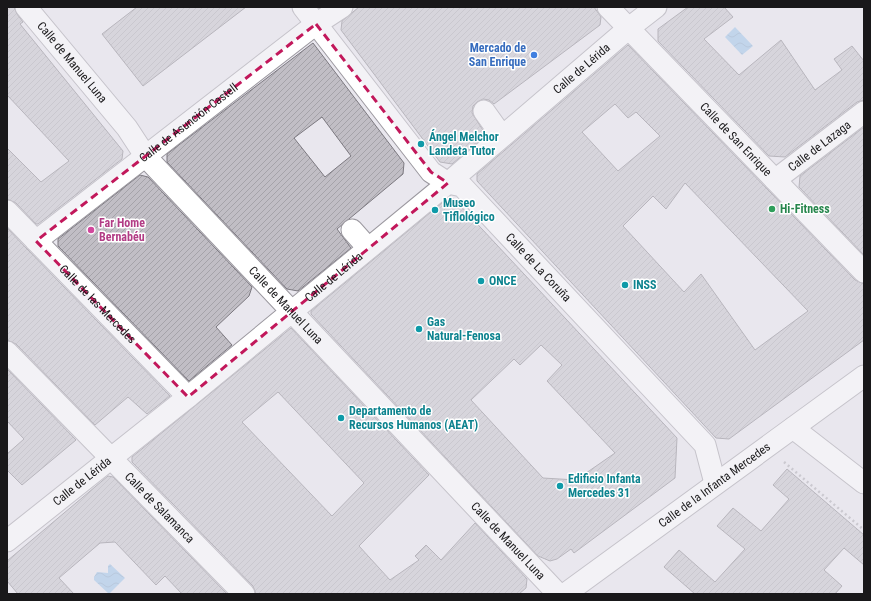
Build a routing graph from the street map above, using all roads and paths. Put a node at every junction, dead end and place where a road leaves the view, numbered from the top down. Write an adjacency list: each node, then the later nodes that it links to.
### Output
1 (26, 7): 11 (street, Calle de Manuel Luna)
2 (303, 7): 6 (street, Calle de La Coruña)
3 (342, 7): 6 (street, Calle de Asunción Castell)
4 (608, 7): 7 (street, Calle de San Enrique)
5 (656, 7): 7 (street, Calle de Lérida)
6 (316, 24): 11 (street, Calle de Asunción Castell); 13 (street, Calle de La Coruña)
7 (629, 28): 10 (street, Calle de Lérida); 12 (street, Calle de San Enrique)
8 (484, 111): 10 (street)
9 (864, 112): 12 (street, Calle de Lazaga)
10 (502, 136): 13 (street, Calle de Lérida)
11 (146, 157): 16 (street, Calle de Asunción Castell); 19 (street, Calle de Manuel Luna)
12 (775, 180): 18 (street, Calle de San Enrique)
13 (448, 183): 17 (street, Calle de Lérida); 27 (street, Calle de La Coruña)
14 (7, 211): 16 (street, Calle de las Mercedes)
15 (352, 230): 17 (street)
16 (36, 241): 22 (street, Calle de las Mercedes)
17 (368, 248): 19 (street, Calle de Lérida)
18 (864, 272)
19 (291, 310): 22 (street, Calle de Lérida); 31 (street, Calle de Manuel Luna)
20 (7, 352): 24 (street, Calle de Salamanca)
21 (864, 376): 23 (street, Calle de la Infanta Mercedes)
22 (188, 397): 24 (street, Calle de Lérida)
23 (793, 428): 26 (street); 27 (street, Calle de la Infanta Mercedes)
24 (110, 459): 29 (street, Calle de Lérida); 30 (street, Calle de Salamanca)
25 (784, 462): 28 (path)
26 (861, 481)
27 (715, 483): 32 (street, Calle de la Infanta Mercedes)
28 (864, 530)
29 (7, 541)
30 (244, 594)
31 (558, 594)
32 (565, 594)

